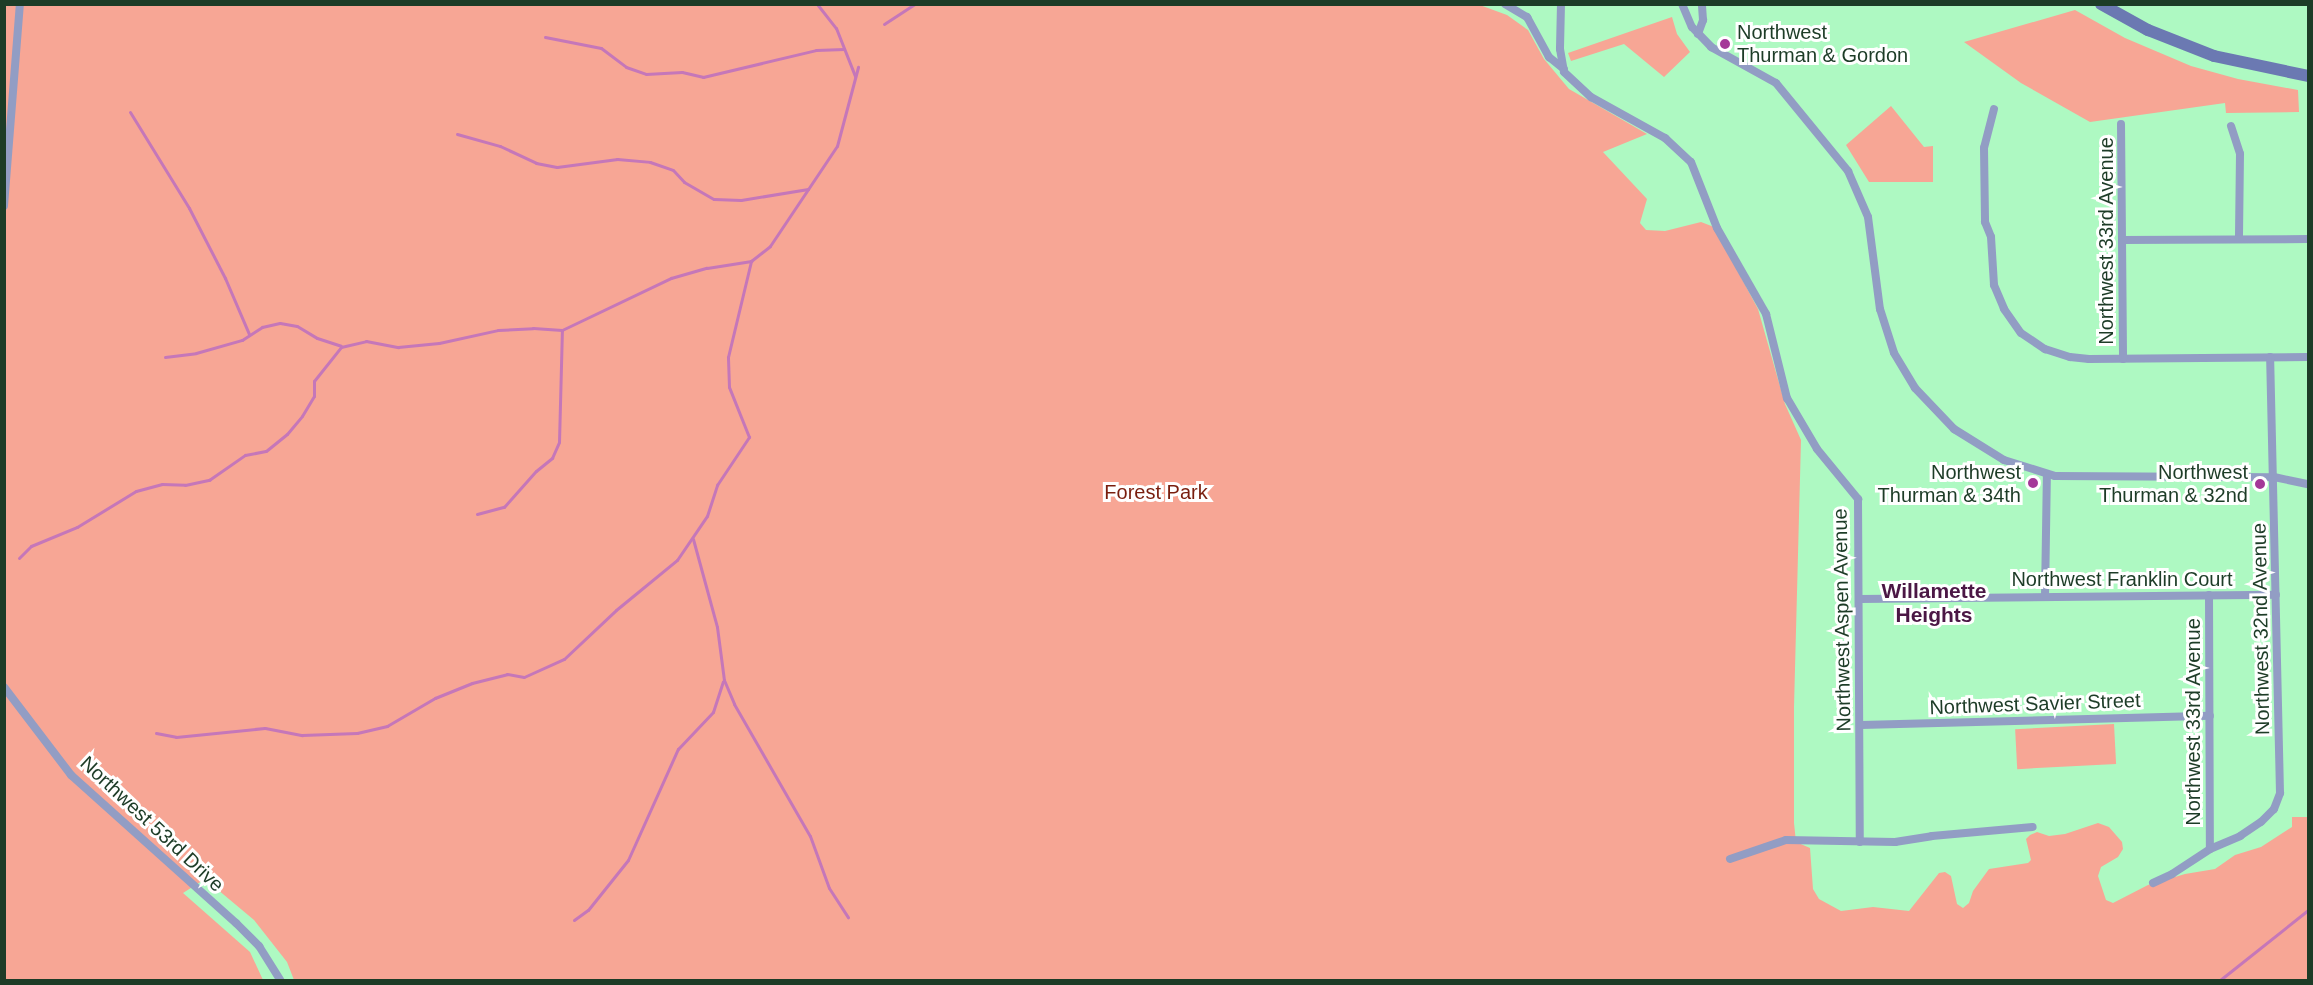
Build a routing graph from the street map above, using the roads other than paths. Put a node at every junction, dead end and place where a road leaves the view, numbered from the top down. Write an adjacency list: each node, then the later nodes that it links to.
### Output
1 (20, 4): 13 (street)
2 (1505, 4): 8 (street, Northwest Aspen Avenue)
3 (1561, 4): 8 (street)
4 (1682, 4): 7 (street)
5 (1702, 4): 7 (street)
6 (2101, 4): 9 (main road)
7 (1698, 34): 20 (street)
8 (1564, 69): 26 (street, Northwest Aspen Avenue)
9 (2308, 76)
10 (1994, 109): 19 (street)
11 (2121, 124): 16 (street, Northwest 33rd Avenue)
12 (2231, 126): 14 (street)
13 (4, 206)
14 (2239, 239): 15 (street); 16 (street)
15 (2308, 239)
16 (2122, 240): 19 (street, Northwest 33rd Avenue)
17 (2270, 357): 18 (street); 19 (street); 21 (street, Northwest 32nd Avenue)
18 (2308, 357)
19 (2123, 359)
20 (2047, 474): 21 (street); 25 (street)
21 (2274, 477): 22 (street); 23 (street, Northwest 32nd Avenue)
22 (2308, 484)
23 (2276, 594): 24 (street, Northwest Franklin Court); 32 (street, Northwest 32nd Avenue)
24 (2209, 595): 25 (street, Northwest Franklin Court); 28 (street, Northwest 33rd Avenue)
25 (2045, 596): 26 (street, Northwest Franklin Court)
26 (1860, 599): 29 (street, Northwest Aspen Avenue)
27 (4, 687): 35 (street, Northwest 53rd Drive)
28 (2210, 716): 29 (street, Northwest Savier Street); 32 (street, Northwest 33rd Avenue)
29 (1861, 725): 31 (street, Northwest Aspen Avenue)
30 (2033, 827): 31 (street)
31 (1860, 842): 33 (street)
32 (2210, 849): 34 (street)
33 (1730, 859)
34 (2152, 883)
35 (280, 981)

